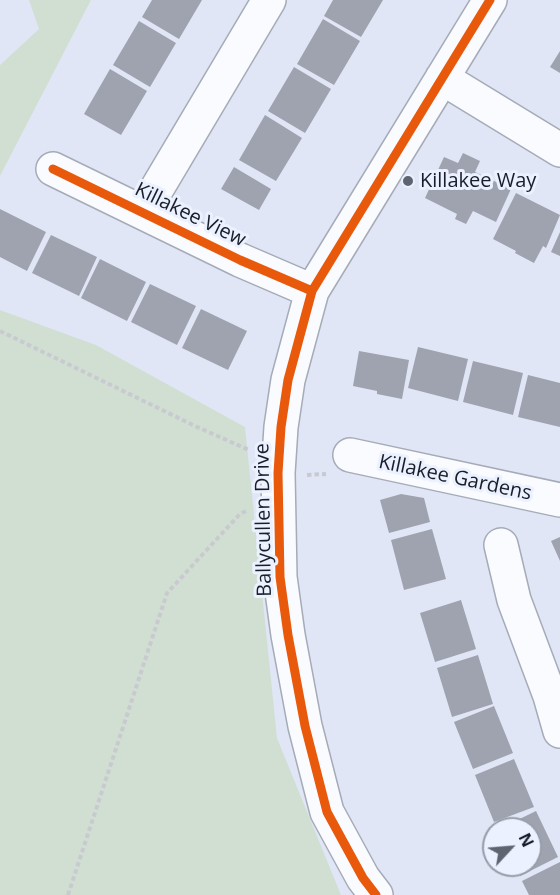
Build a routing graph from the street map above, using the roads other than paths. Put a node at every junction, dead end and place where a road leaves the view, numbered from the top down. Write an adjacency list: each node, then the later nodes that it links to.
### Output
1 (269, 0): 6 (street, Killakee View)
2 (490, 0): 3 (street, Ballycullen Drive)
3 (442, 78): 4 (street); 7 (street, Ballycullen Drive)
4 (560, 150)
5 (54, 170): 6 (street, Killakee View)
6 (143, 212): 7 (street, Killakee View)
7 (312, 291): 12 (street, Ballycullen Drive)
8 (340, 464): 9 (street, Killakee Gardens)
9 (560, 500)
10 (501, 545): 11 (street)
11 (560, 731)
12 (376, 895)

